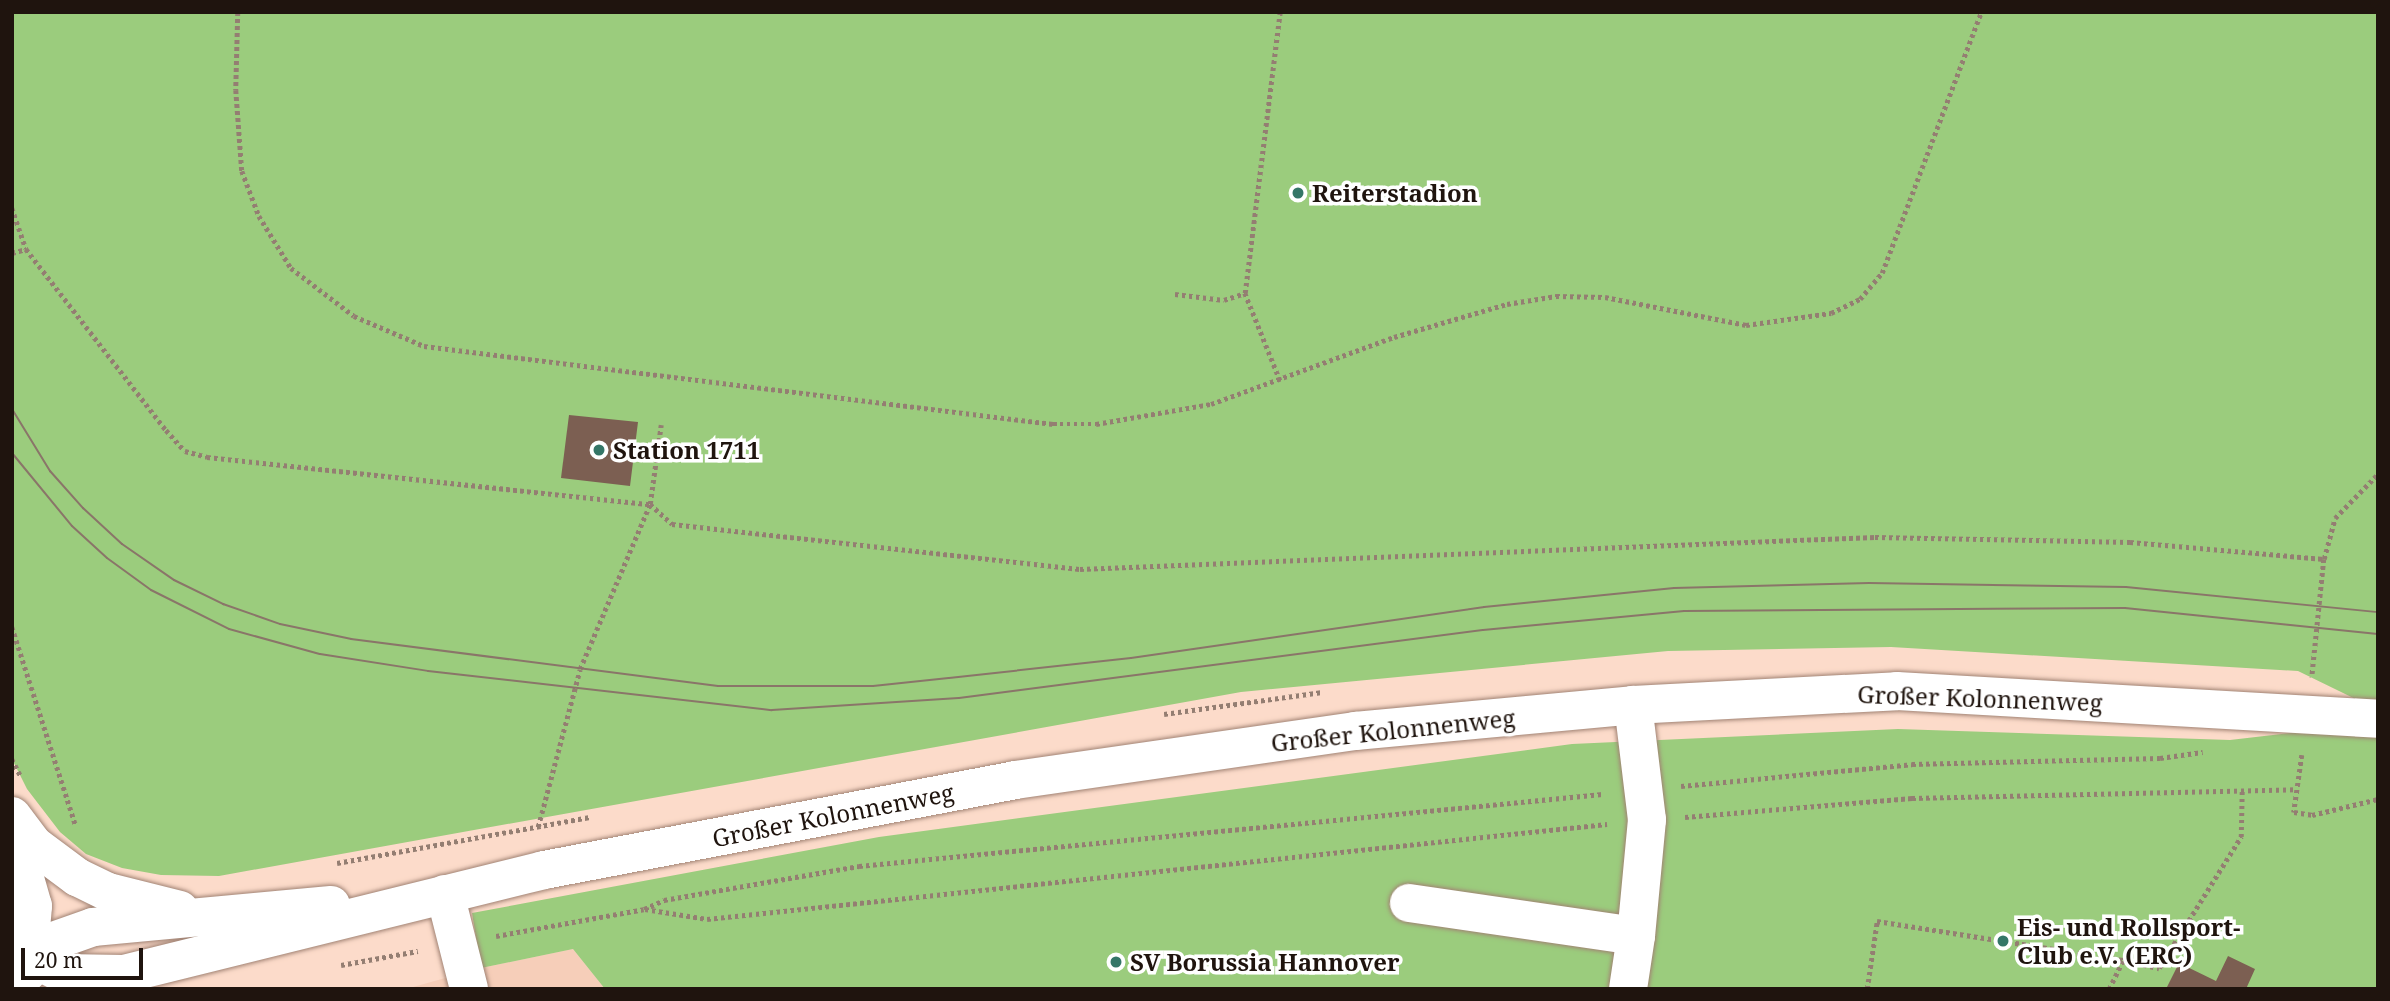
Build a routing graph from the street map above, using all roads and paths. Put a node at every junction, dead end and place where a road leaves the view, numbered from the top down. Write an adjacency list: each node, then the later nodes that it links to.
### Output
1 (238, 12): 9 (path)
2 (1280, 12): 7 (path)
3 (1981, 12): 9 (path)
4 (12, 208): 5 (path)
5 (26, 248): 6 (path); 12 (path)
6 (12, 253)
7 (1245, 293): 8 (path); 9 (path)
8 (1175, 294)
9 (1280, 380)
10 (661, 425): 12 (path)
11 (2378, 474): 13 (path)
12 (650, 504): 13 (path); 26 (path)
13 (2323, 559): 16 (path)
14 (12, 627): 25 (path)
15 (1633, 705): 16 (street, Großer Kolonnenweg); 22 (street); 26 (street, Großer Kolonnenweg)
16 (2309, 712): 17 (street, Großer Kolonnenweg); 19 (path)
17 (2378, 719)
18 (2209, 751): 22 (path)
19 (2296, 789): 20 (path); 21 (path)
20 (2242, 791): 22 (path); 31 (path)
21 (2378, 799)
22 (1645, 805): 22 (path); 30 (street)
23 (12, 816): 29 (street)
24 (12, 834): 32 (street)
25 (77, 835)
26 (544, 870): 27 (street, Großer Kolonnenweg)
27 (433, 896): 29 (street, Großer Kolonnenweg); 33 (street, Großer Kolonnenweg); 34 (street)
28 (1409, 903): 30 (street)
29 (213, 917): 32 (street, Großer Kolonnenweg)
30 (1636, 936): 35 (street)
31 (2123, 960): 36 (path); 37 (path)
32 (20, 963): 33 (street, Großer Kolonnenweg)
33 (114, 981)
34 (469, 989)
35 (1628, 989)
36 (1867, 989)
37 (2109, 989)

